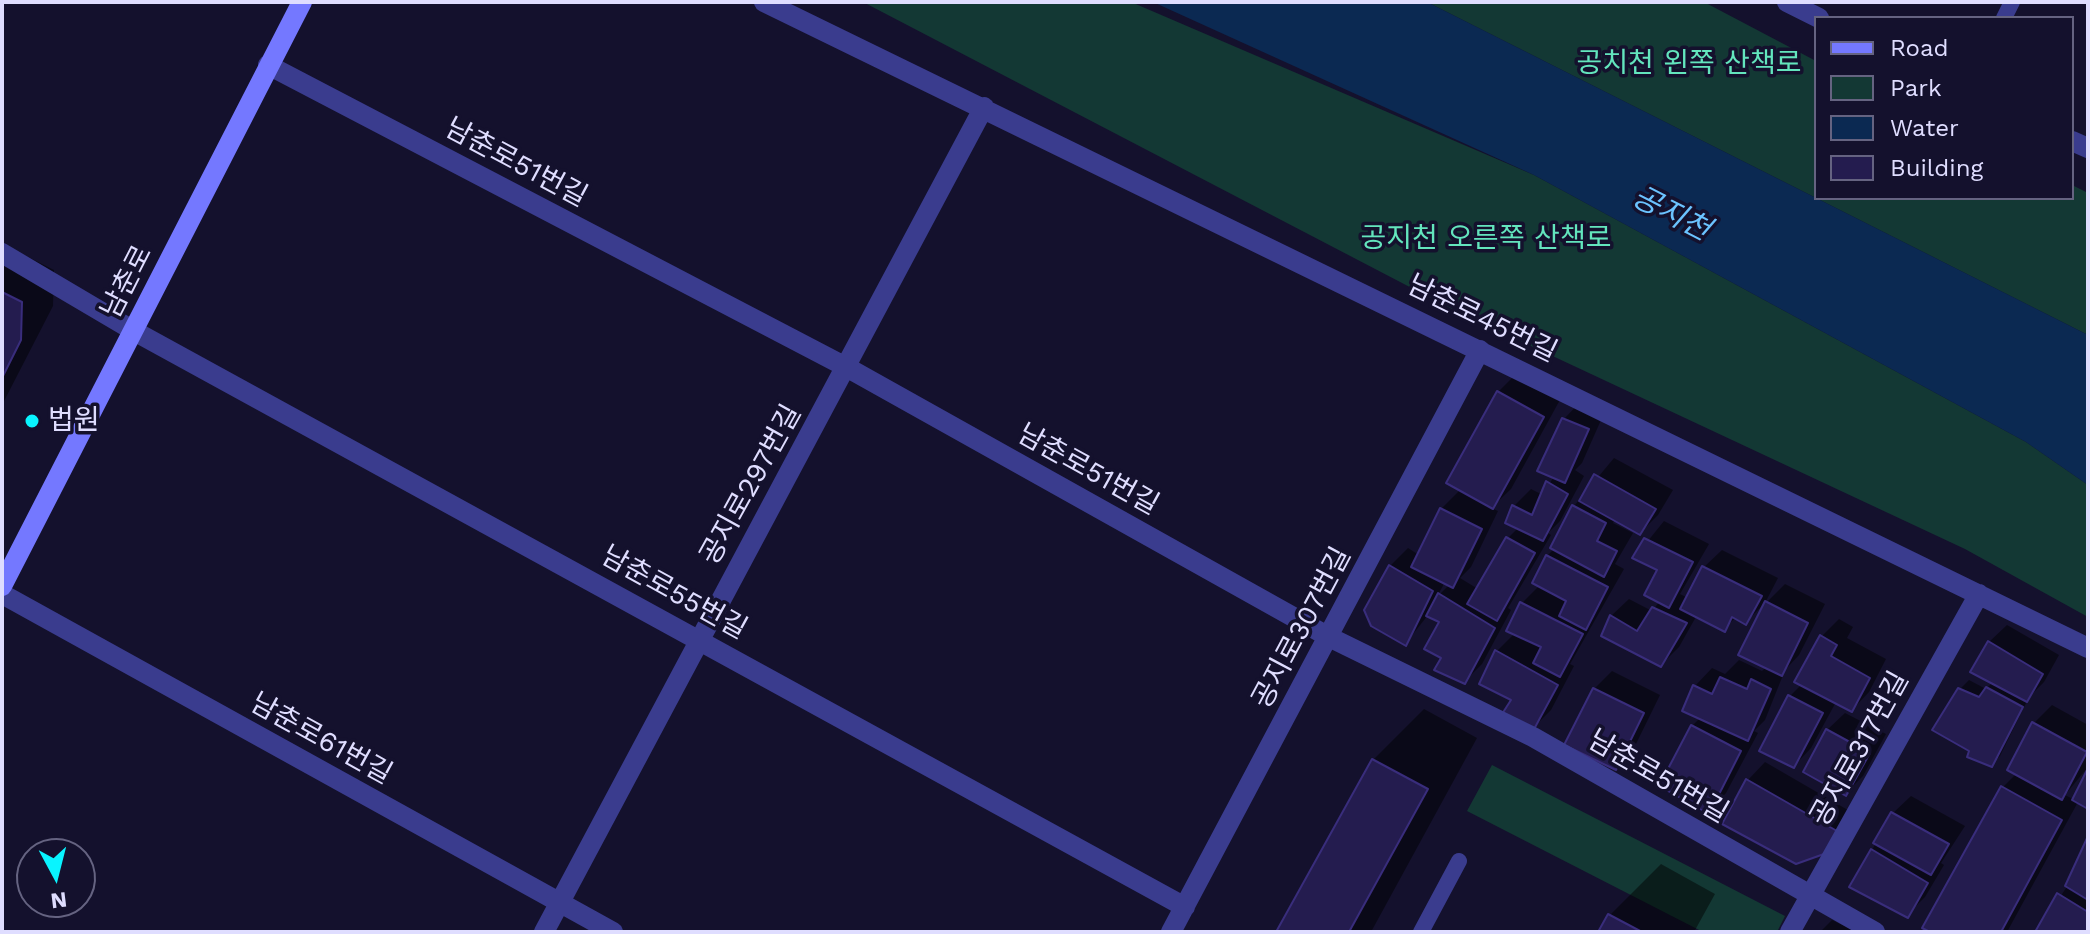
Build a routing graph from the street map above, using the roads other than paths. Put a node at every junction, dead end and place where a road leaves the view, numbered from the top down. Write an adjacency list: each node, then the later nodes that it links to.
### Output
1 (302, 2): 5 (street, 남춘로)
2 (764, 2): 6 (street, 남춘로45번길)
3 (1787, 2): 4 (street)
4 (1815, 16)
5 (268, 65): 8 (street, 남춘로); 10 (street, 남춘로51번길)
6 (984, 107): 9 (street, 남춘로45번길); 10 (street, 공지로297번길)
7 (2, 253): 8 (street, 남춘로55번길)
8 (134, 331): 11 (street, 남춘로); 15 (street, 남춘로55번길)
9 (1480, 350): 13 (street, 남춘로45번길); 14 (street, 공지로307번길)
10 (848, 368): 14 (street, 남춘로51번길); 15 (street, 공지로297번길)
11 (2, 586)
12 (2, 594): 19 (street, 남춘로61번길)
13 (1979, 594): 16 (street, 남춘로45번길); 18 (street, 공지로317번길)
14 (1329, 637): 18 (street, 남춘로51번길); 20 (street, 공지로307번길)
15 (699, 639): 19 (street, 공지로297번길); 20 (street, 남춘로55번길)
16 (2088, 648)
17 (1459, 861): 24 (lane)
18 (1810, 896): 25 (street, 공지로317번길); 26 (street, 남춘로51번길)
19 (561, 904): 21 (street, 공지로297번길); 22 (street, 남춘로61번길)
20 (1185, 907): 23 (street, 공지로307번길)
21 (544, 932)
22 (613, 932)
23 (1171, 932)
24 (1421, 932)
25 (1790, 932)
26 (1875, 932)

